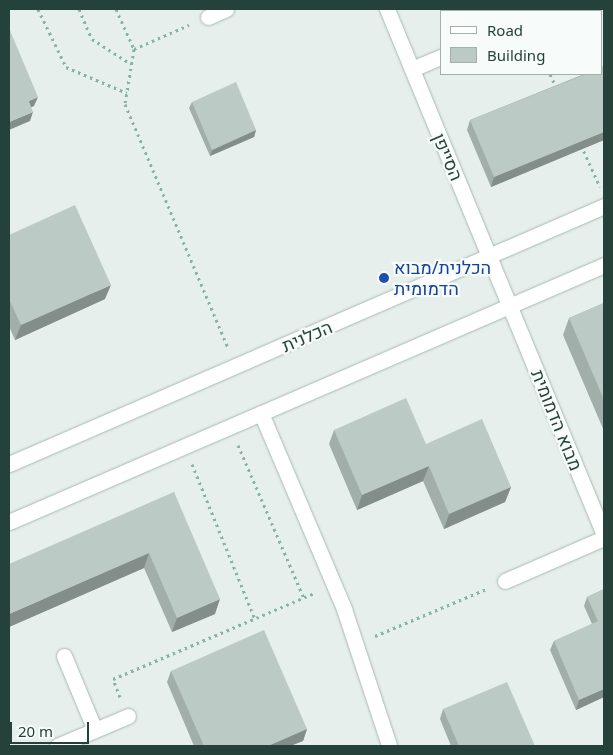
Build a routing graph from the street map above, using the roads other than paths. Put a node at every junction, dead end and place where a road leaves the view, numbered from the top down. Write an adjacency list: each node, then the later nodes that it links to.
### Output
1 (226, 9): 3 (street)
2 (387, 9): 5 (street, הסייפן)
3 (208, 17)
4 (440, 57): 5 (street)
5 (412, 69): 7 (street, הסייפן)
6 (604, 206): 7 (street, הכלנית)
7 (490, 257): 9 (street, הסייפן); 11 (street, הכלנית)
8 (604, 264): 9 (street)
9 (510, 305): 10 (street); 13 (street, מבוא הדמומית)
10 (260, 413): 12 (street); 18 (street)
11 (9, 464)
12 (9, 522)
13 (604, 536): 14 (street, מבוא הדמומית)
14 (505, 581)
15 (64, 656): 17 (street)
16 (128, 716): 17 (street)
17 (95, 730): 19 (street)
18 (388, 745)
19 (57, 746)

